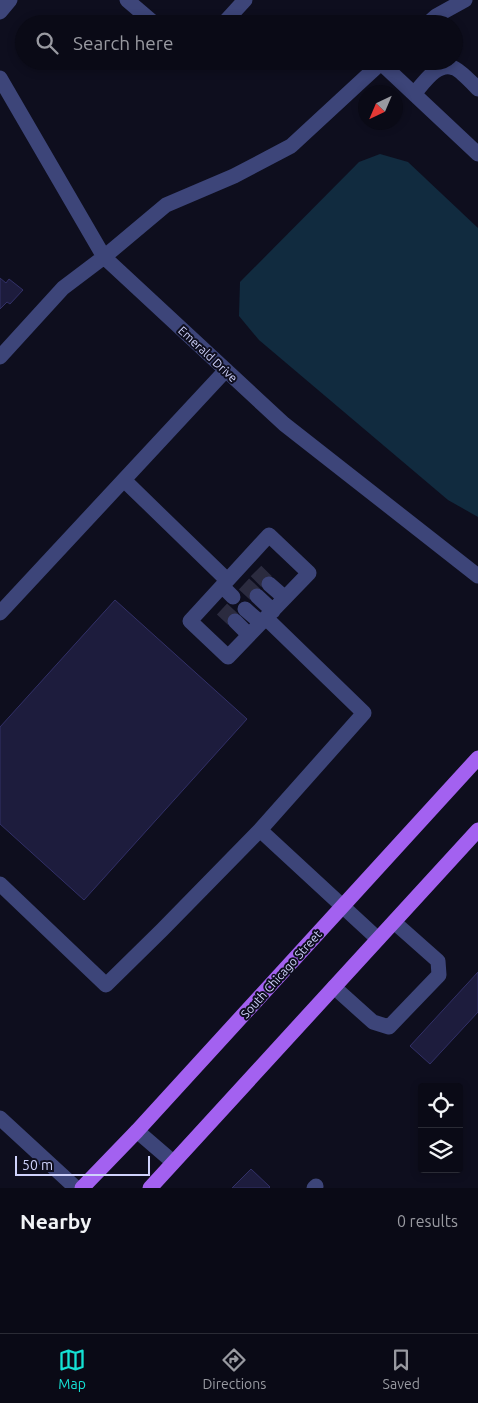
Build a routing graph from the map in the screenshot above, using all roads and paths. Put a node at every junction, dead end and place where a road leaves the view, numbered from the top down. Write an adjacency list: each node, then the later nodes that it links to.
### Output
1 (10, 0): 5 (street)
2 (127, 0): 6 (street)
3 (245, 0): 7 (street)
4 (465, 0): 8 (street)
5 (0, 12)
6 (144, 15)
7 (231, 15)
8 (438, 15)
9 (373, 70): 17 (street)
10 (390, 70): 15 (street)
11 (436, 70): 15 (street)
12 (457, 70): 14 (street)
13 (0, 78): 17 (street, Emerald Drive)
14 (478, 89)
15 (414, 94): 16 (street)
16 (478, 154)
17 (104, 257): 18 (street); 19 (street, Emerald Drive)
18 (0, 357)
19 (226, 370): 20 (street); 21 (street, Emerald Drive)
20 (124, 480): 23 (street); 29 (street)
21 (478, 576)
22 (269, 584): 26 (street)
23 (227, 585): 25 (street); 26 (street); 27 (street); 32 (street)
24 (257, 596): 30 (street)
25 (233, 598)
26 (285, 598): 30 (street)
27 (222, 608)
28 (245, 608): 30 (street)
29 (0, 614)
30 (266, 617): 32 (street); 34 (street)
31 (235, 621): 32 (street)
32 (250, 635)
33 (478, 758): 37 (main road, South Chicago Street)
34 (260, 830): 36 (street); 37 (street)
35 (478, 830): 38 (main road)
36 (0, 884)
37 (343, 906): 39 (street); 42 (main road, South Chicago Street)
38 (394, 922): 39 (main road); 40 (street)
39 (378, 939): 40 (main road)
40 (334, 987): 43 (main road)
41 (0, 1118): 44 (street)
42 (137, 1131): 43 (street); 45 (main road, South Chicago Street)
43 (173, 1162): 46 (main road)
44 (76, 1188)
45 (82, 1188)
46 (150, 1188)

